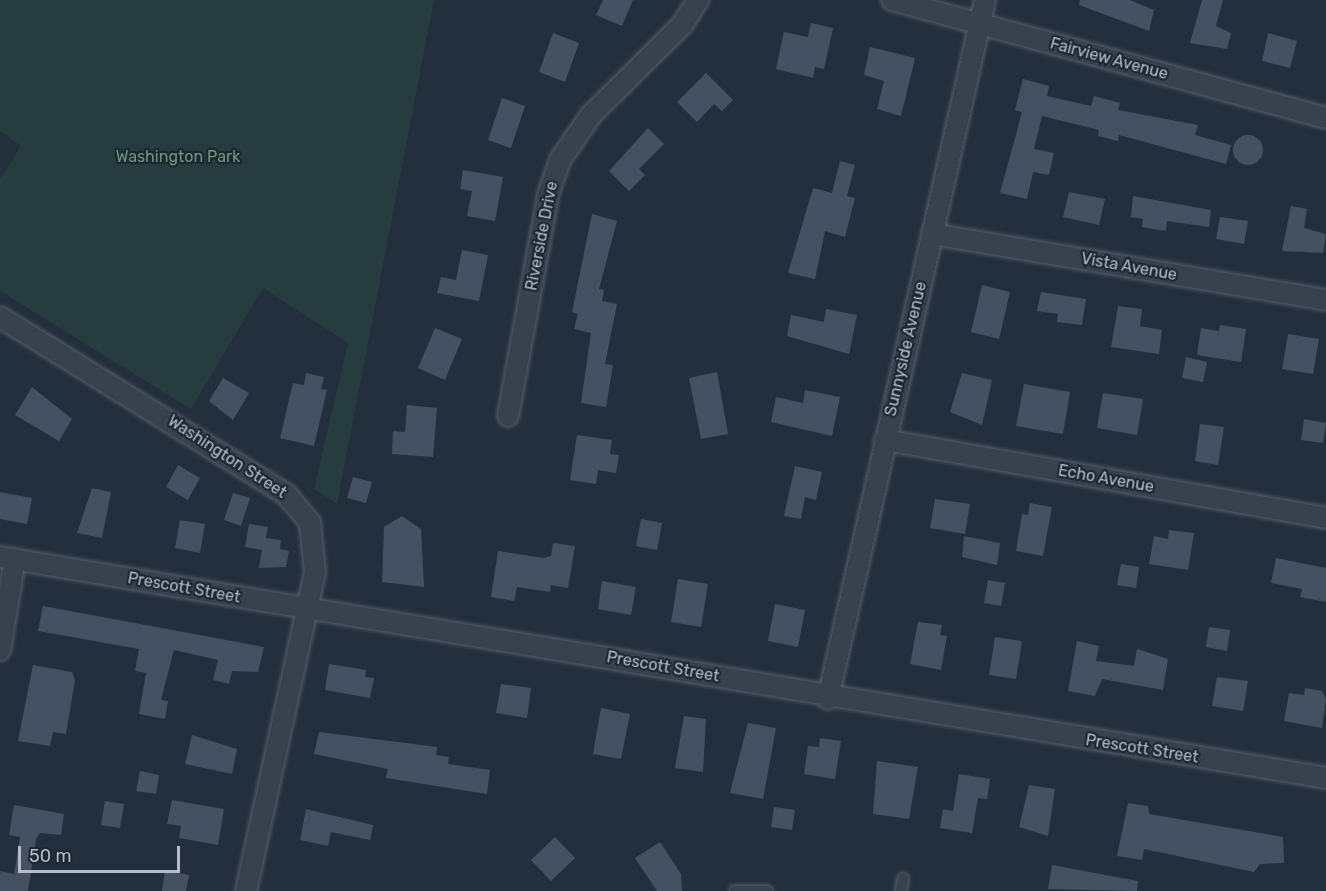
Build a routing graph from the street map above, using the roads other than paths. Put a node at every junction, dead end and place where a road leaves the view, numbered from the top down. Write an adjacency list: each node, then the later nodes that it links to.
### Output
1 (698, 0): 9 (street, Riverside Drive)
2 (892, 0): 4 (street, Fairview Avenue)
3 (985, 0): 4 (street, Sunnyside Avenue)
4 (979, 24): 5 (street, Fairview Avenue); 6 (street, Sunnyside Avenue)
5 (1326, 118)
6 (932, 234): 7 (street, Vista Avenue); 10 (street, Sunnyside Avenue)
7 (1326, 300)
8 (0, 316): 13 (street, Washington Street)
9 (508, 416)
10 (885, 440): 11 (street, Echo Avenue); 15 (street, Sunnyside Avenue)
11 (1326, 518)
12 (8, 558): 13 (street, Prescott Street); 14 (street)
13 (308, 609): 15 (street, Prescott Street); 18 (street, Washington Street)
14 (0, 650)
15 (828, 699): 16 (street, Prescott Street)
16 (1326, 778)
17 (903, 878): 21 (lane)
18 (246, 891)
19 (735, 891): 20 (lane)
20 (767, 891)
21 (901, 891)

